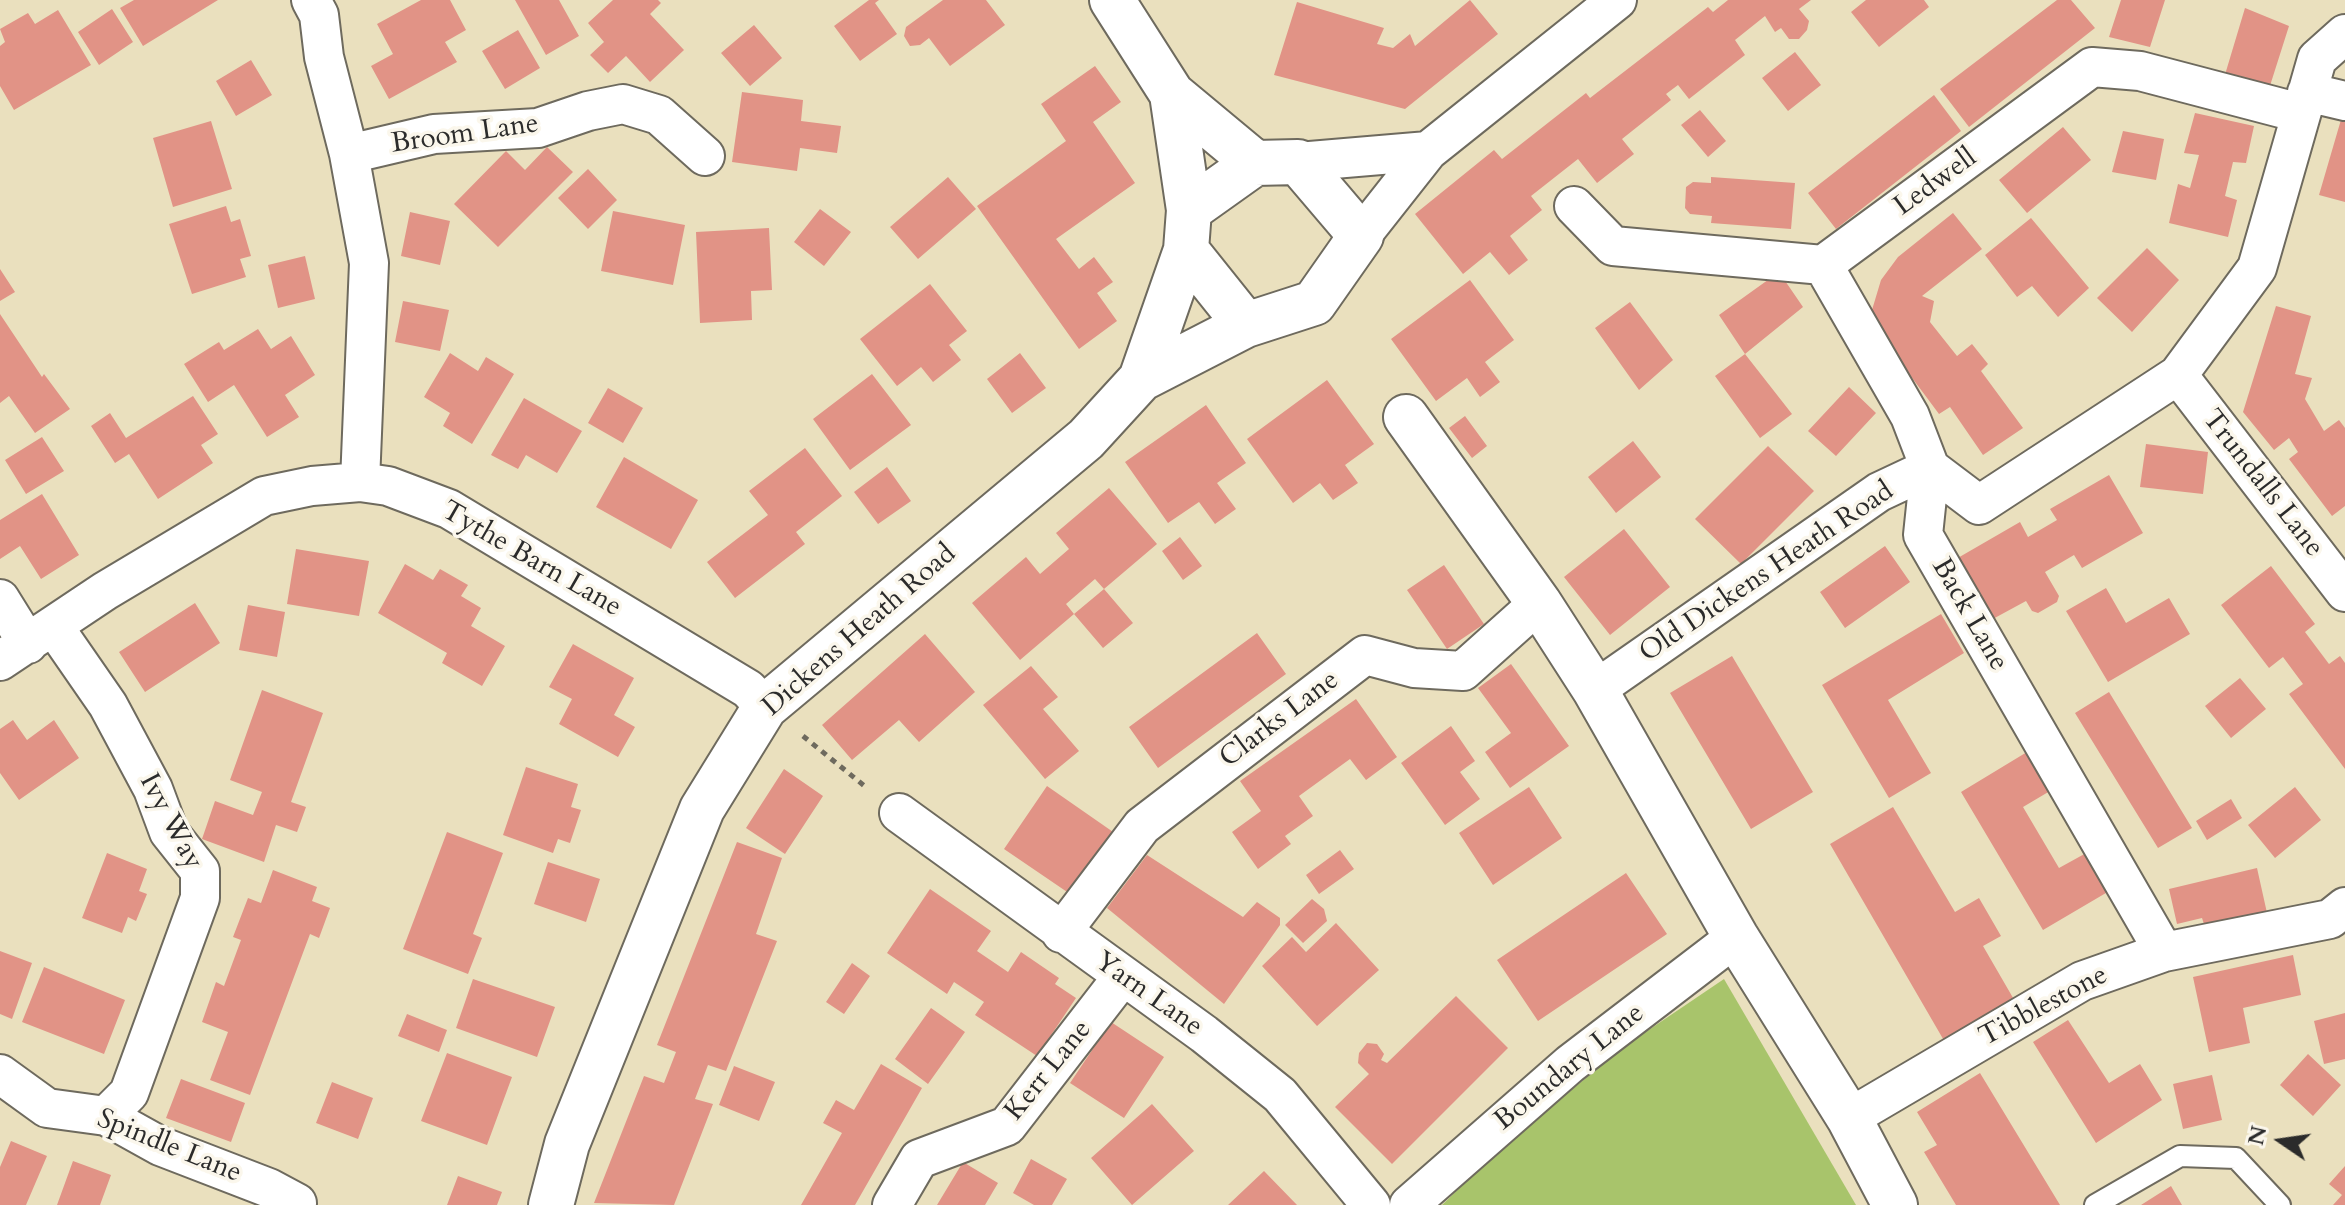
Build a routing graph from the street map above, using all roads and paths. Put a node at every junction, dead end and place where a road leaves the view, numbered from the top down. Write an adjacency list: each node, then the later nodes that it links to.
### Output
1 (1112, 0): 5 (street, Dickens Heath Road)
2 (1617, 0): 8 (street)
3 (325, 5): 9 (street)
4 (2345, 34): 7 (street)
5 (1172, 94): 12 (street, Dickens Heath Road); 14 (street, Dickens Heath Road)
6 (2345, 101): 7 (street, Ledwell)
7 (2304, 102): 16 (street, Ledwell); 18 (street)
8 (1428, 151): 11 (street); 15 (street)
9 (349, 154): 10 (street, Broom Lane); 22 (street)
10 (705, 156)
11 (1298, 162): 12 (street); 15 (street)
12 (1255, 163): 14 (street)
13 (1574, 206): 16 (street)
14 (1188, 230): 17 (street); 19 (street, Dickens Heath Road)
15 (1361, 236): 17 (street)
16 (1823, 265): 21 (street, Back Lane)
17 (1246, 325): 19 (street, Dickens Heath Road)
18 (2178, 375): 21 (street); 23 (street, Trundalls Lane)
19 (1141, 379): 28 (street, Dickens Heath Road)
20 (1406, 417): 25 (street)
21 (1930, 468): 27 (street, Old Dickens Heath Road); 33 (street, Back Lane)
22 (360, 482): 26 (street, Tythe Barn Lane); 28 (street, Tythe Barn Lane)
23 (2345, 592)
24 (0, 599): 26 (street)
25 (1539, 603): 27 (street); 31 (street, Clarks Lane)
26 (27, 644): 36 (street, Ivy Way)
27 (1595, 690): 32 (street)
28 (765, 707): 29 (path); 39 (street, Dickens Heath Road)
29 (899, 813): 31 (street, Yarn Lane)
30 (2345, 907): 33 (street, Tibblestone)
31 (1061, 933): 34 (street, Yarn Lane)
32 (1736, 937): 37 (street); 42 (street, Boundary Lane)
33 (2164, 952): 37 (street, Tibblestone)
34 (1123, 976): 40 (street, Kerr Lane); 41 (street, Yarn Lane)
35 (0, 1074): 36 (street, Spindle Lane)
36 (106, 1116): 38 (street, Spindle Lane)
37 (1849, 1118): 43 (street)
38 (297, 1203)
39 (551, 1205)
40 (892, 1205)
41 (1371, 1205)
42 (1409, 1205)
43 (1895, 1205)
44 (2095, 1205): 45 (lane)
45 (2280, 1205)

